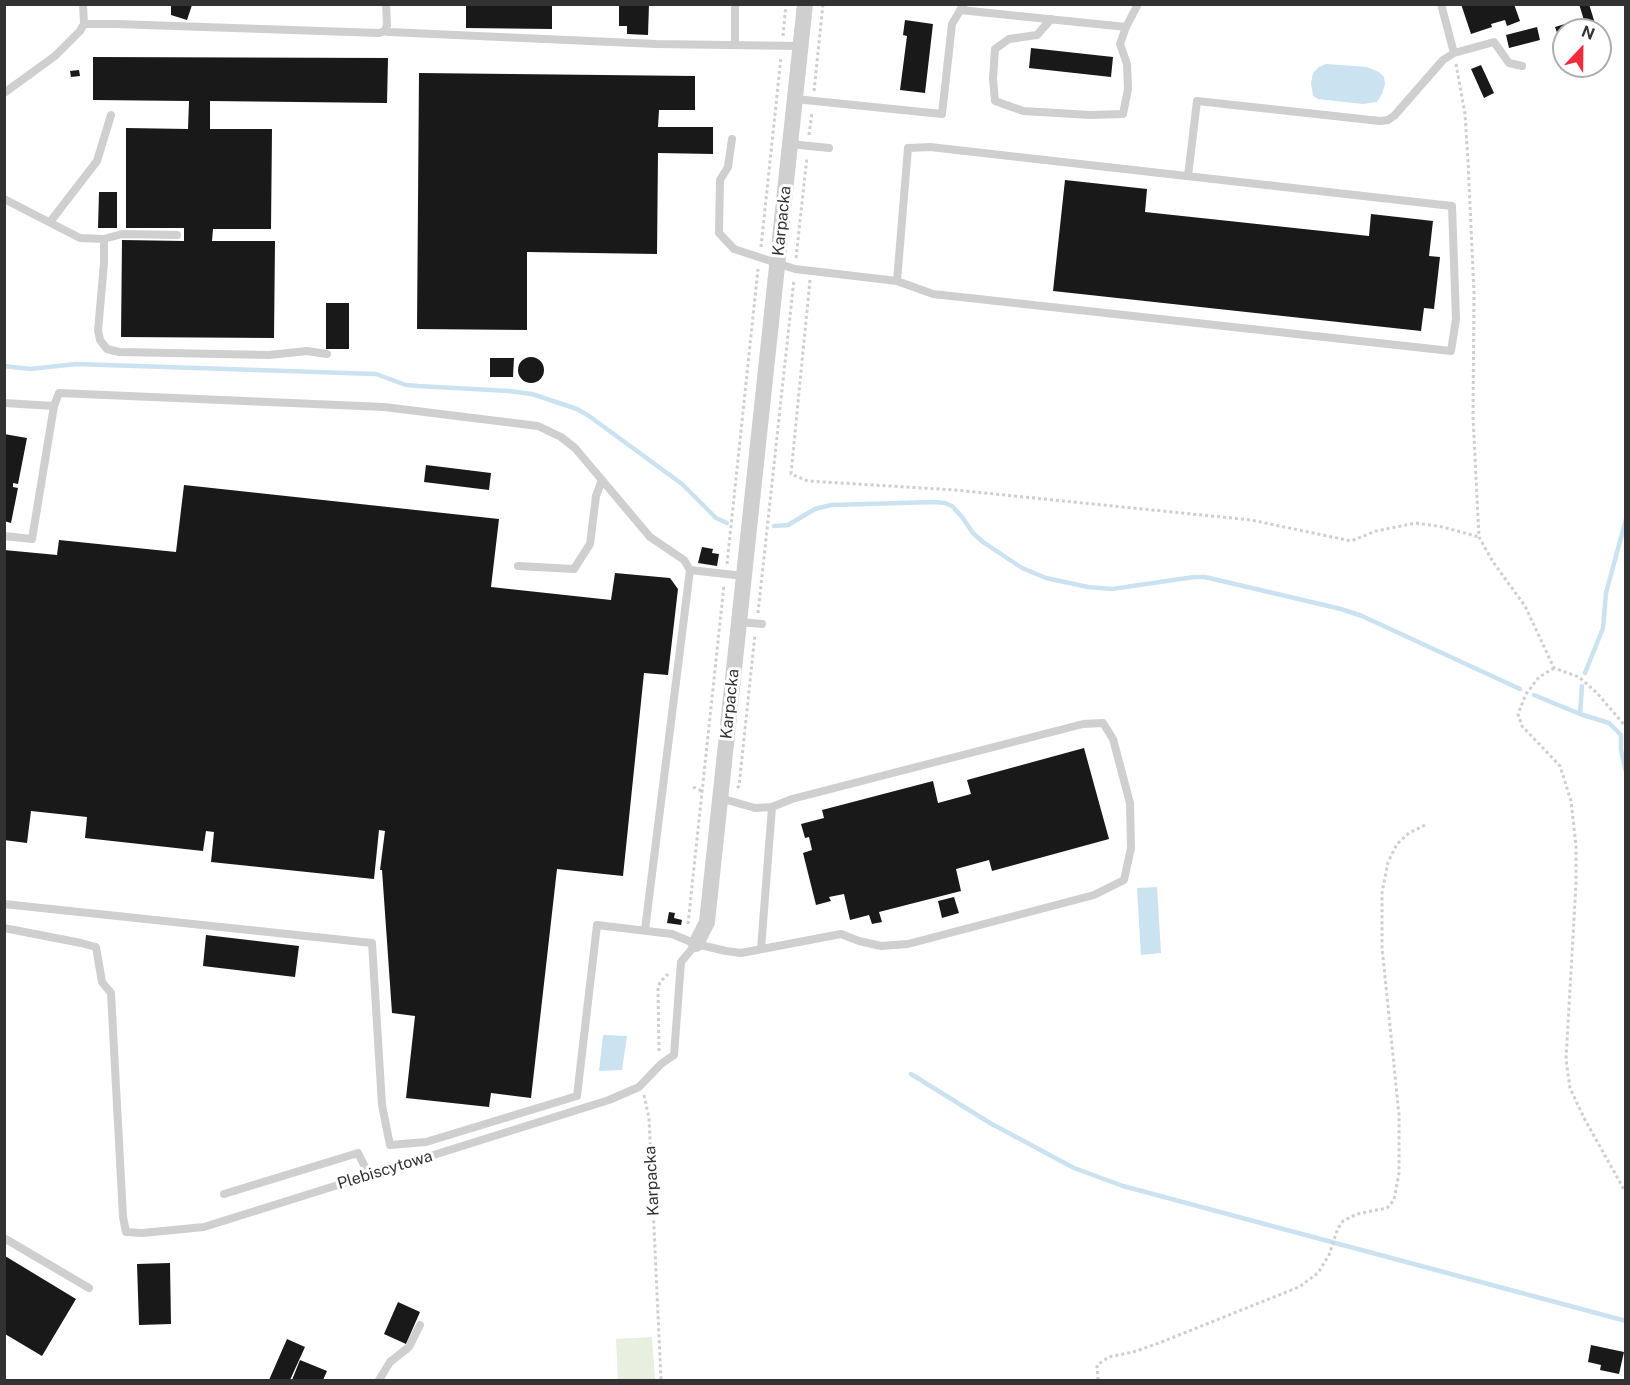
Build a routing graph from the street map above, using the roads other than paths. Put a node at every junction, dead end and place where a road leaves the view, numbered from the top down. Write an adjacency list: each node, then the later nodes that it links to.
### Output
1 (83, 4): 9 (lane)
2 (386, 4): 11 (lane)
3 (735, 4): 12 (lane)
4 (805, 4): 13 (street, Karpacka)
5 (1138, 4): 10 (lane)
6 (1442, 4): 14 (lane)
7 (962, 7): 8 (lane); 17 (lane)
8 (1051, 19): 10 (lane); 10 (lane)
9 (84, 24): 11 (lane); 16 (lane)
10 (1126, 27)
11 (385, 31): 12 (lane)
12 (735, 44): 13 (lane)
13 (801, 46): 17 (street, Karpacka)
14 (1454, 54): 15 (lane); 22 (lane)
15 (1522, 66)
16 (4, 93)
17 (795, 99): 20 (street, Karpacka)
18 (111, 115): 24 (lane)
19 (732, 139): 27 (lane)
20 (790, 144): 21 (lane); 27 (street, Karpacka)
21 (829, 148)
22 (1188, 176): 28 (lane); 28 (lane)
23 (4, 199): 24 (lane)
24 (50, 222): 26 (lane)
25 (177, 235): 26 (lane)
26 (104, 239): 29 (lane)
27 (778, 263): 28 (lane); 36 (street, Karpacka)
28 (897, 281)
29 (327, 354)
30 (4, 403): 31 (lane)
31 (54, 406): 32 (lane); 33 (lane)
32 (602, 480): 34 (lane); 35 (lane)
33 (4, 536)
34 (518, 566)
35 (690, 570): 36 (lane); 43 (lane)
36 (744, 576): 37 (street, Karpacka)
37 (739, 622): 38 (lane); 39 (street, Karpacka)
38 (760, 624)
39 (720, 798): 40 (lane); 44 (street, Karpacka)
40 (772, 807): 45 (lane); 45 (lane)
41 (4, 904): 43 (lane)
42 (4, 928): 47 (lane, Plebiscytowa)
43 (645, 930): 44 (lane)
44 (696, 944): 45 (lane); 46 (lane, Karpacka)
45 (761, 949)
46 (639, 1088): 47 (lane, Plebiscytowa)
47 (369, 1175): 48 (lane)
48 (224, 1194)
49 (4, 1238): 50 (lane)
50 (89, 1288)
51 (420, 1326): 52 (lane)
52 (379, 1380)

